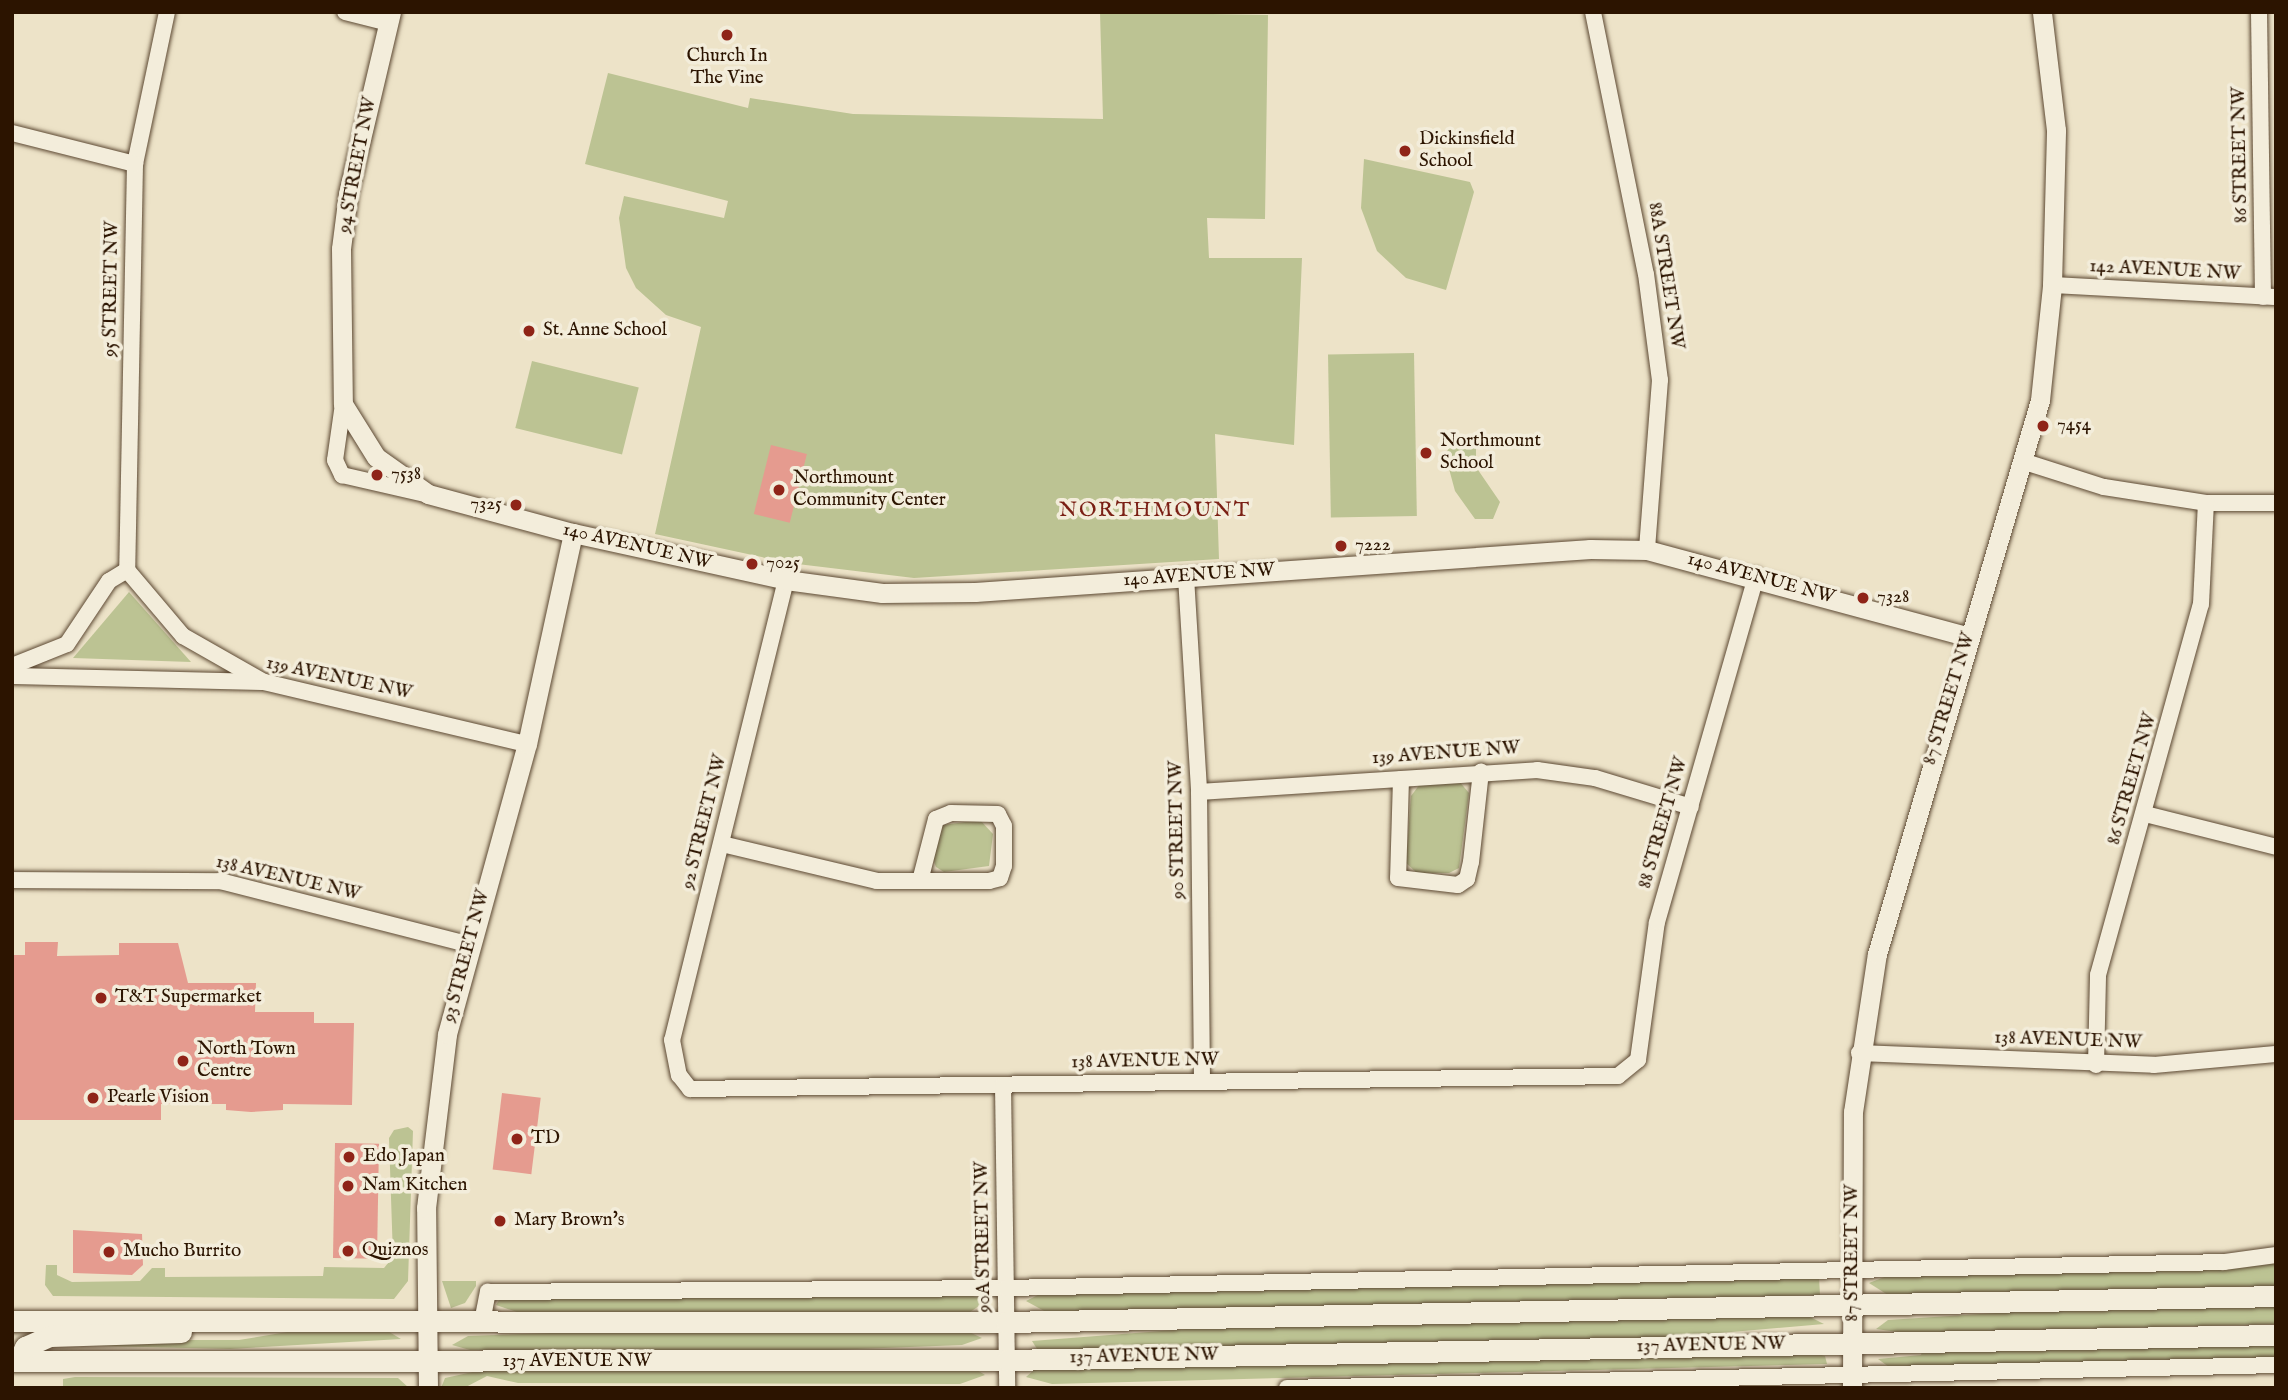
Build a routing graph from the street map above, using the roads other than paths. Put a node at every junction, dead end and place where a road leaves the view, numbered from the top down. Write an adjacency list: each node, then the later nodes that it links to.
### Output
1 (167, 12): 9 (street, 95 STREET NW)
2 (345, 12): 6 (street)
3 (1594, 12): 18 (street, 88A STREET NW)
4 (2042, 12): 10 (street, 87 STREET NW)
5 (2259, 12): 7 (street, 86 STREET NW)
6 (390, 18): 12 (street, 94 STREET NW)
7 (2269, 92): 11 (street, 86 STREET NW)
8 (12, 133): 9 (street)
9 (135, 164): 19 (street, 95 STREET NW)
10 (2052, 285): 11 (street, 142 AVENUE NW); 13 (street, 87 STREET NW)
11 (2270, 297)
12 (343, 404): 14 (street); 14 (street, 94 STREET NW)
13 (2022, 461): 15 (street); 23 (street, 87 STREET NW)
14 (428, 494): 17 (street, 140 AVENUE NW)
15 (2206, 503): 16 (street); 32 (street, 86 STREET NW)
16 (2276, 503)
17 (573, 533): 22 (street, 140 AVENUE NW); 27 (street, 93 STREET NW)
18 (1647, 550): 20 (street, 140 AVENUE NW); 21 (street, 140 AVENUE NW)
19 (127, 570): 24 (street); 26 (street)
20 (1756, 576): 23 (street, 140 AVENUE NW); 31 (street, 88 STREET NW)
21 (1186, 577): 22 (street, 140 AVENUE NW); 30 (street, 90 STREET NW)
22 (786, 580): 33 (street, 92 STREET NW)
23 (1969, 637): 38 (street, 87 STREET NW)
24 (12, 666)
25 (12, 676): 26 (street, 139 AVENUE NW)
26 (264, 682): 27 (street, 139 AVENUE NW)
27 (527, 744): 37 (street, 93 STREET NW)
28 (1481, 772): 29 (street, 139 AVENUE NW); 29 (street); 31 (street, 139 AVENUE NW)
29 (1401, 779): 30 (street, 139 AVENUE NW)
30 (1199, 792): 43 (street, 90 STREET NW)
31 (1691, 807): 42 (street, 88 STREET NW)
32 (2145, 814): 34 (street); 40 (street, 86 STREET NW)
33 (722, 844): 36 (street); 41 (street, 92 STREET NW)
34 (2276, 847)
35 (12, 880): 37 (street, 138 AVENUE NW)
36 (920, 881): 36 (street)
37 (468, 944): 53 (street, 93 STREET NW)
38 (1859, 1053): 40 (street, 138 AVENUE NW); 46 (street, 87 STREET NW)
39 (2276, 1055): 40 (street, 138 AVENUE NW)
40 (2095, 1065)
41 (679, 1075): 44 (street, 138 AVENUE NW)
42 (1618, 1076): 43 (street, 138 AVENUE NW)
43 (1202, 1082): 44 (street, 138 AVENUE NW)
44 (1003, 1085): 47 (street, 90A STREET NW)
45 (2276, 1255): 46 (street)
46 (1853, 1270): 47 (street); 49 (street, 87 STREET NW)
47 (1006, 1288): 54 (street); 55 (street, 90A STREET NW)
48 (2276, 1296): 49 (main road, 137 AVENUE NW)
49 (1853, 1306): 55 (main road, 137 AVENUE NW); 58 (street, 87 STREET NW)
50 (12, 1321): 51 (main road, 137 AVENUE NW)
51 (37, 1321): 52 (main road, 137 AVENUE NW); 57 (main road)
52 (284, 1321): 53 (main road, 137 AVENUE NW); 60 (main road)
53 (428, 1321): 54 (main road, 137 AVENUE NW); 61 (street, 93 STREET NW)
54 (482, 1322): 55 (main road, 137 AVENUE NW)
55 (1006, 1322): 59 (street, 90A STREET NW)
56 (2276, 1335): 58 (main road, 137 AVENUE NW)
57 (12, 1337)
58 (1852, 1343): 59 (main road, 137 AVENUE NW); 63 (street, 87 STREET NW)
59 (1007, 1360): 61 (main road, 137 AVENUE NW); 65 (street, 90A STREET NW)
60 (15, 1361): 61 (main road, 137 AVENUE NW)
61 (428, 1363): 64 (street, 93 STREET NW)
62 (2276, 1365): 63 (street, 137 AVENUE NW)
63 (1852, 1382): 66 (street, 137 AVENUE NW)
64 (428, 1388)
65 (1007, 1388)
66 (1287, 1388)

